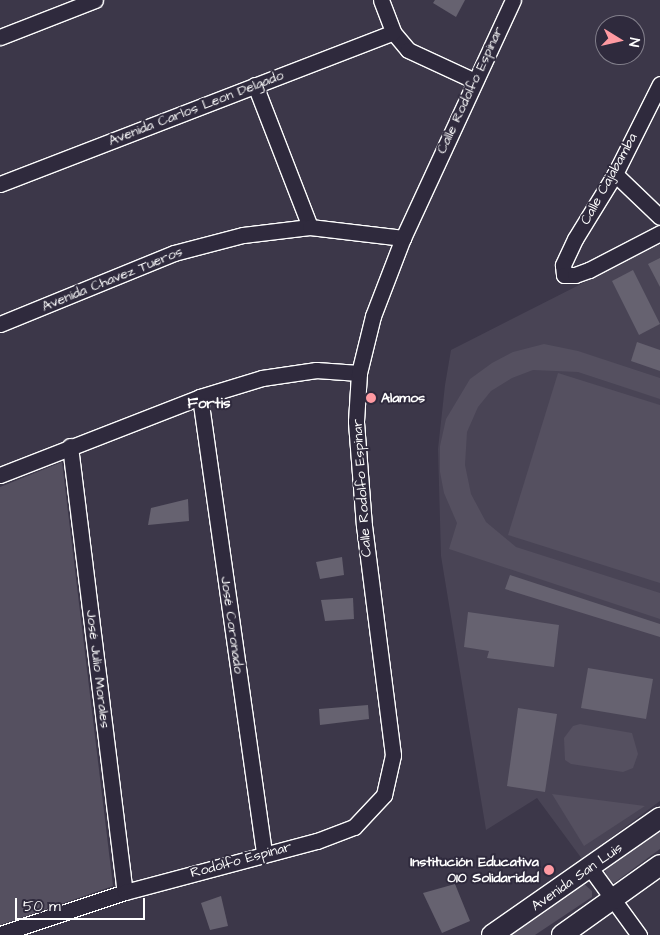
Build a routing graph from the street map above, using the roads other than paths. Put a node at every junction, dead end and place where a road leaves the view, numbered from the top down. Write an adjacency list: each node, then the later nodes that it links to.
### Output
1 (95, 0): 5 (street)
2 (381, 0): 4 (street)
3 (513, 0): 6 (street, Calle Rodolfo Espinar)
4 (393, 32): 6 (street); 8 (street, Avenida Carlos Leon Delgado)
5 (0, 37)
6 (473, 80): 14 (street, Calle Rodolfo Espinar)
7 (660, 84): 9 (street, Calle Cajabamba)
8 (255, 85): 10 (street, Avenida Carlos Leon Delgado); 12 (street)
9 (615, 174): 11 (street); 13 (street, Calle Cajabamba)
10 (0, 184)
11 (660, 218)
12 (310, 227): 14 (street, Avenida Chavez Tueros); 15 (street, Avenida Chavez Tueros)
13 (660, 233)
14 (403, 238): 16 (street, Calle Rodolfo Espinar)
15 (0, 324)
16 (359, 373): 17 (street); 20 (street, Calle Rodolfo Espinar)
17 (200, 397): 18 (street); 22 (street, José Coronado)
18 (70, 446): 19 (street); 25 (street, José Julio Morales)
19 (0, 474)
20 (384, 795): 22 (street, Rodolfo Espinar)
21 (660, 818): 24 (main road, Avenida San Luis)
22 (264, 853): 25 (street, Rodolfo Espinar)
23 (660, 865): 26 (main road)
24 (591, 869): 26 (street); 28 (main road, Avenida San Luis)
25 (125, 892): 27 (street, Rodolfo Espinar)
26 (614, 899): 29 (main road); 30 (street)
27 (0, 934)
28 (492, 935)
29 (562, 935)
30 (639, 935)

